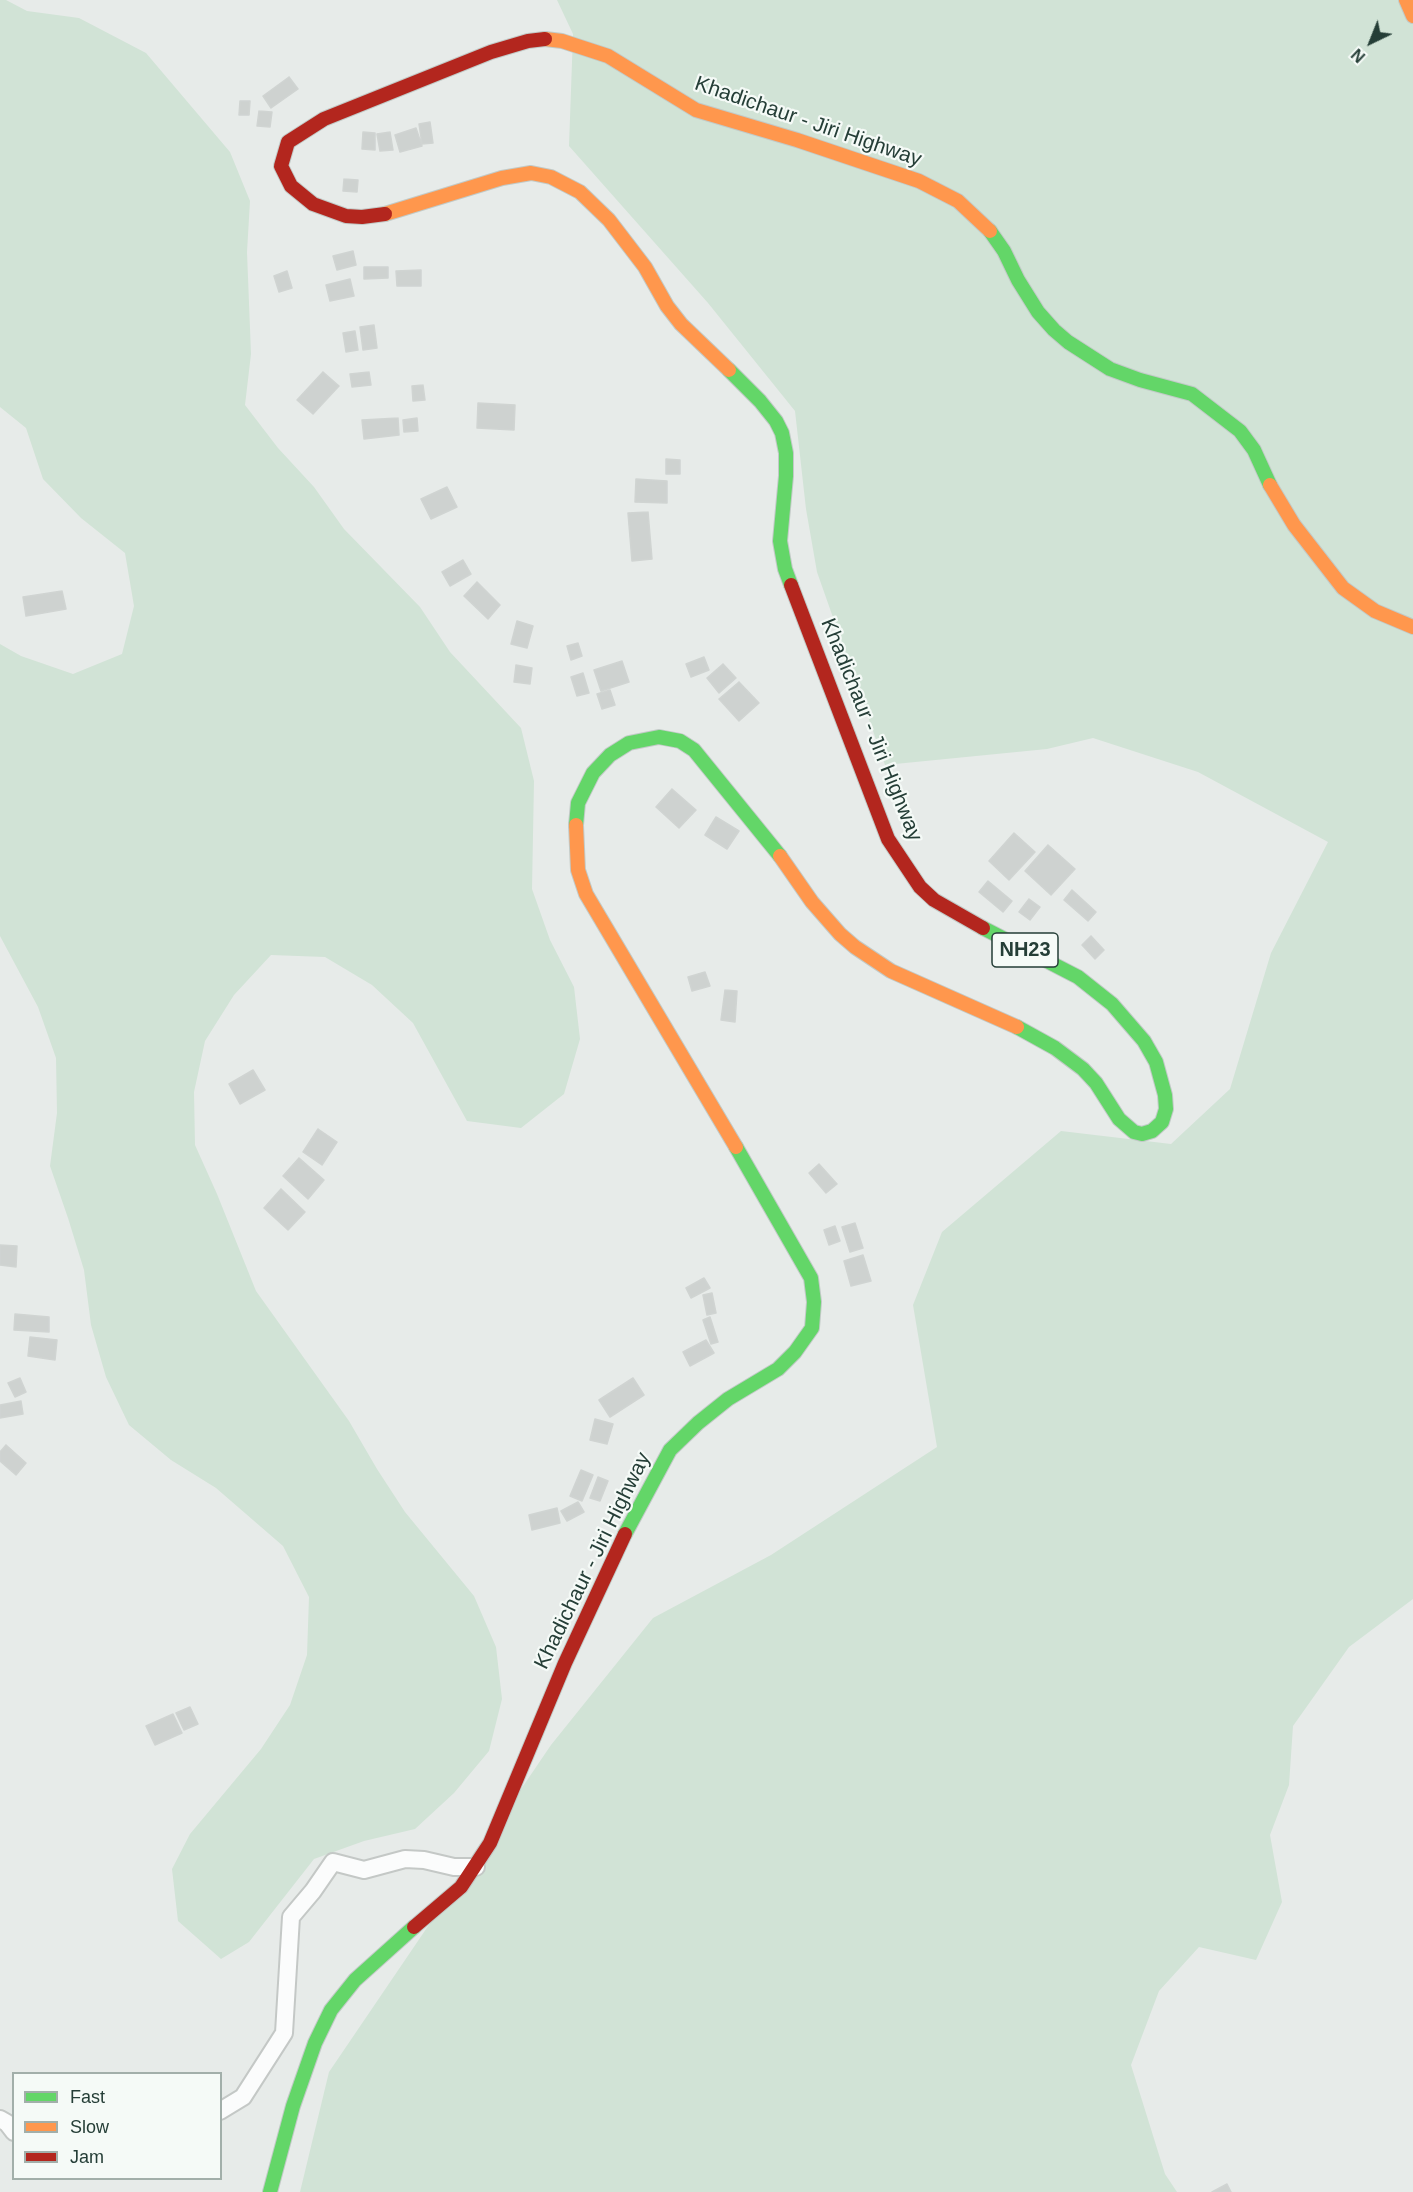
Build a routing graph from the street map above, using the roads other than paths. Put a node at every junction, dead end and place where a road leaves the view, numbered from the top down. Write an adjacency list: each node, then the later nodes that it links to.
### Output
1 (1406, 0): 2 (main road)
2 (1413, 16)
3 (1413, 627): 4 (main road, Khadichaur - Jiri Highway / NH23)
4 (476, 1867): 5 (street); 8 (main road, Khadichaur - Jiri Highway / NH23)
5 (222, 2110)
6 (0, 2119): 7 (street)
7 (12, 2129)
8 (270, 2192)

